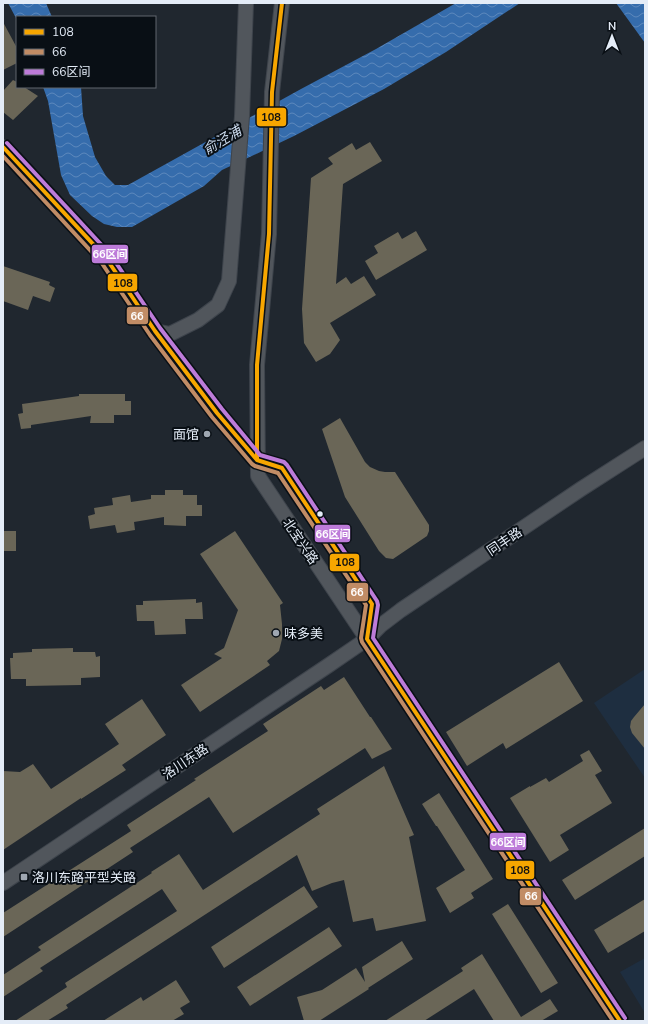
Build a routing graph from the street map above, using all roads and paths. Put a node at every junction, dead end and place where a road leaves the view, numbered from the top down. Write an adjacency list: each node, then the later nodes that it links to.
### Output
1 (246, 3): 4 (street)
2 (282, 3): 6 (street)
3 (3, 147): 4 (street)
4 (155, 331): 6 (street)
5 (645, 448): 7 (street, 同丰路)
6 (257, 460): 7 (street, 北宝兴路); 7 (street, 北宝兴路)
7 (367, 639): 8 (street, 洛川东路); 9 (street, 北宝兴路)
8 (3, 883)
9 (620, 1021)

